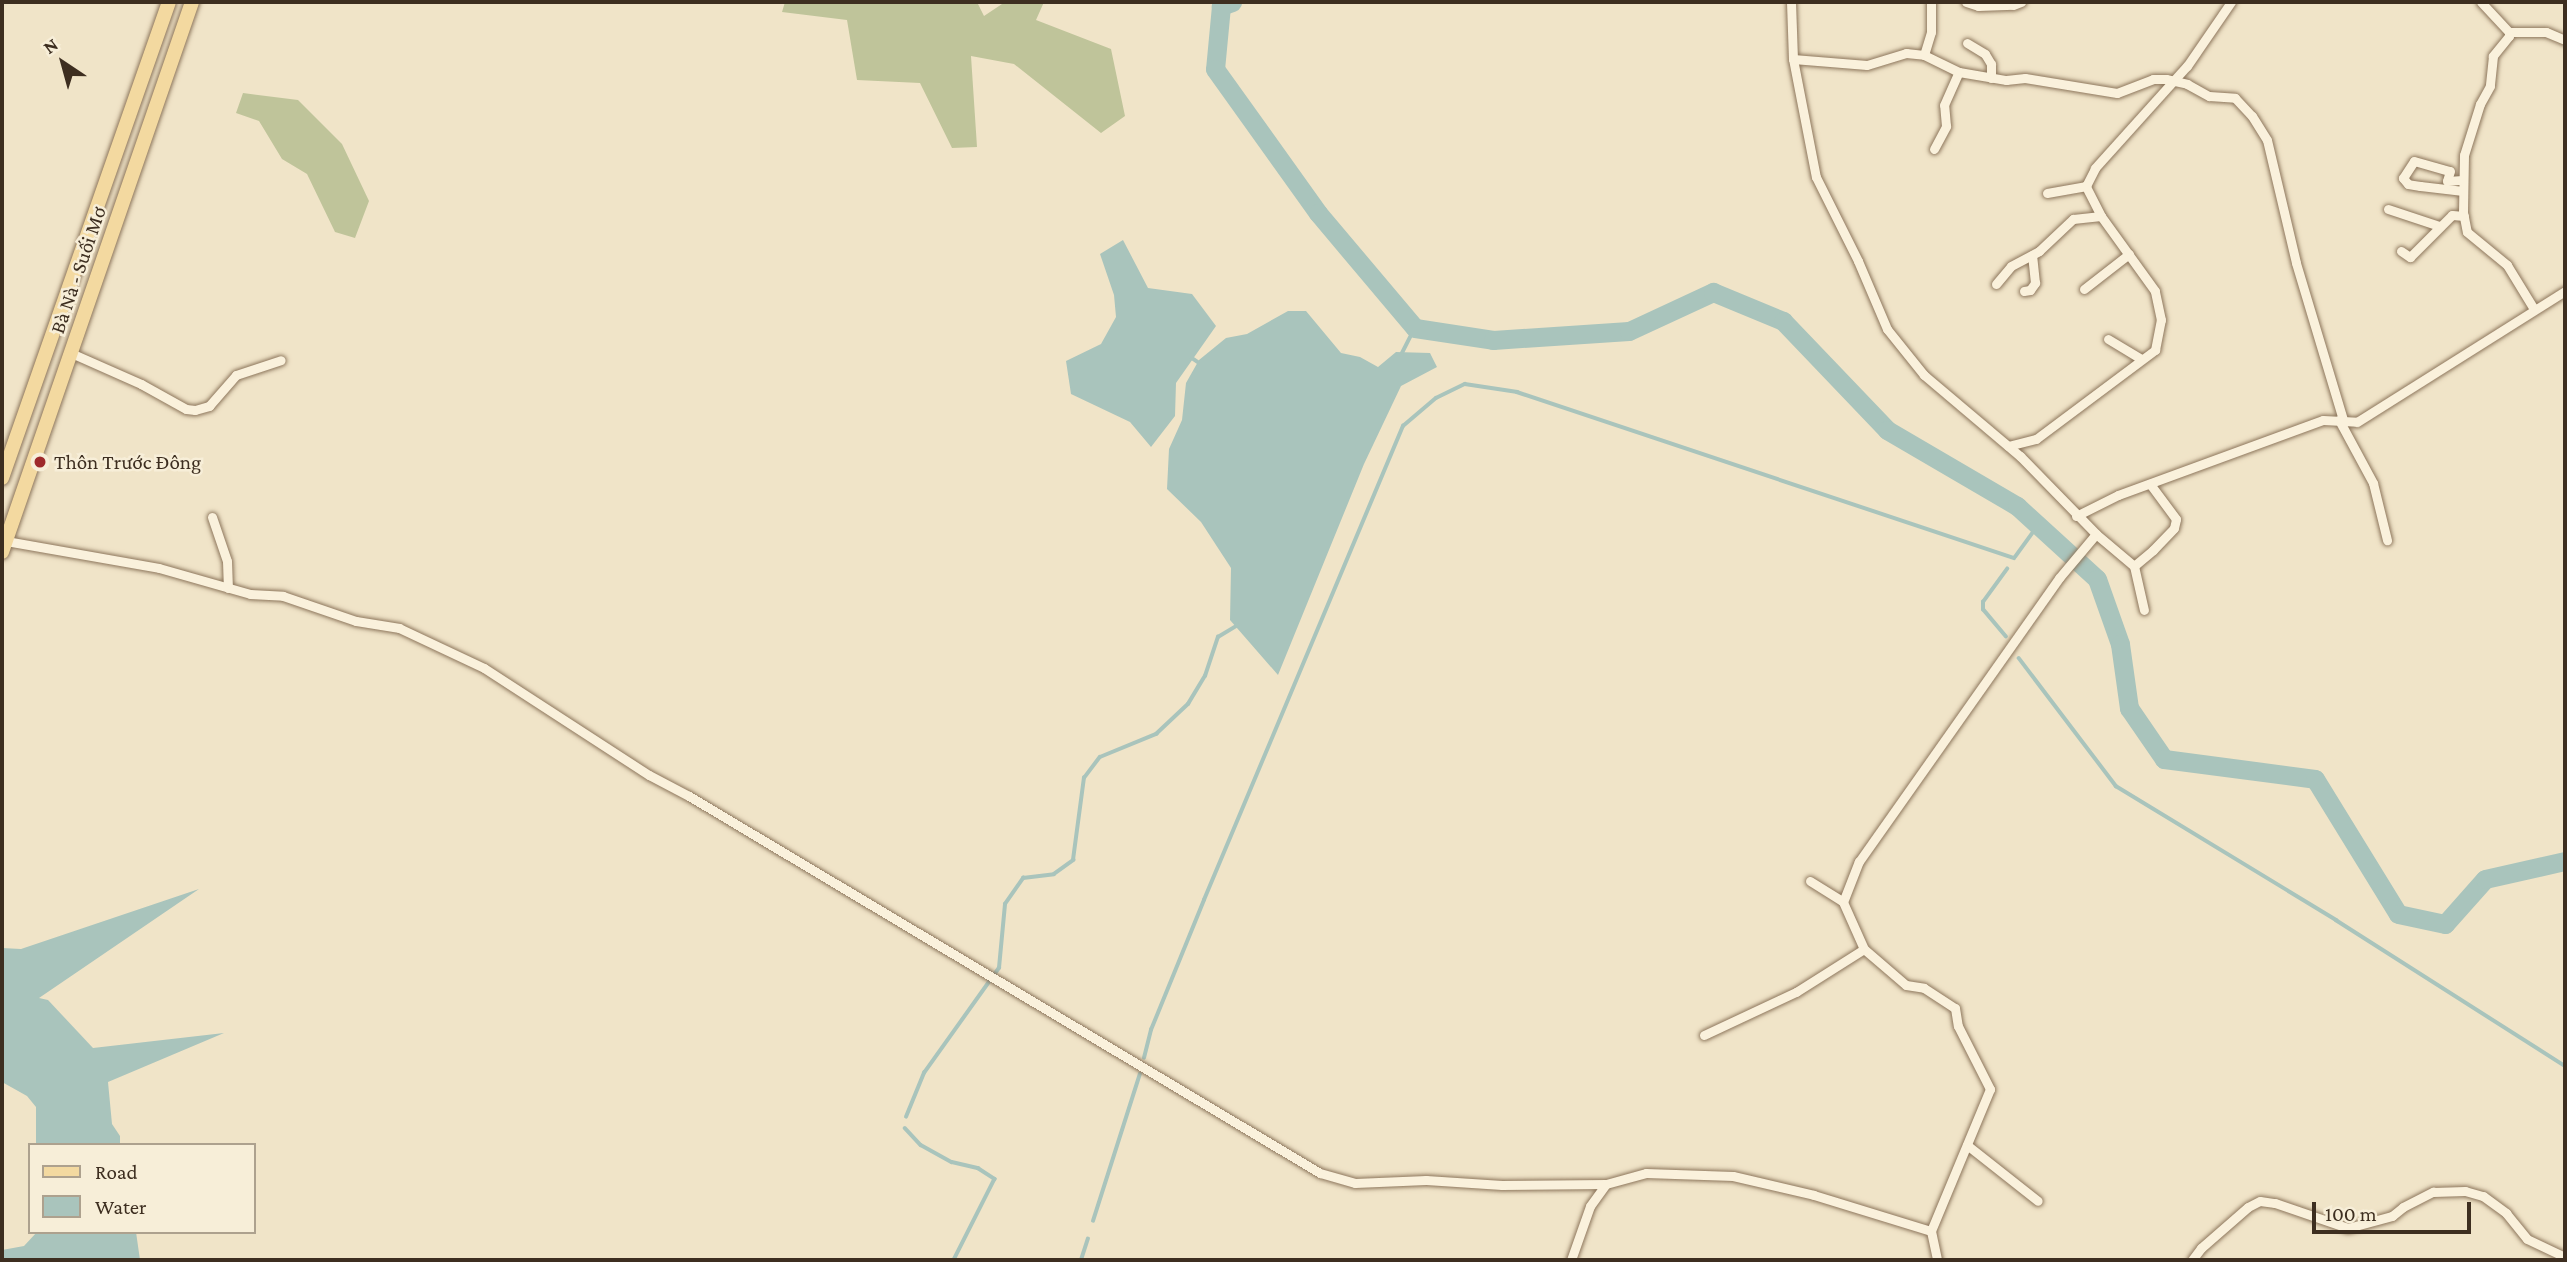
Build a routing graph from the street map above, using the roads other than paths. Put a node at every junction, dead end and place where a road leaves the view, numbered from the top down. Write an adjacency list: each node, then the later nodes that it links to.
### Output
1 (169, 2): 40 (main road, Bà Nà - Suối Mơ)
2 (192, 2): 35 (main road, Bà Nà - Suối Mơ)
3 (1791, 2): 13 (street)
4 (1931, 2): 12 (street)
5 (1966, 2): 6 (street)
6 (2021, 2)
7 (2231, 2): 16 (street)
8 (2481, 2): 9 (street)
9 (2509, 32): 10 (street); 18 (street)
10 (2565, 40)
11 (1967, 43): 15 (street)
12 (1924, 55): 13 (street); 14 (street)
13 (1793, 59): 39 (street)
14 (1959, 72): 15 (street); 17 (street)
15 (1991, 78): 16 (street)
16 (2174, 82): 19 (street); 38 (street)
17 (1934, 149)
18 (2463, 180): 20 (street); 20 (street)
19 (2086, 186): 21 (street); 23 (street)
20 (2463, 191): 24 (street)
21 (2047, 193)
22 (2388, 209): 25 (street)
23 (2101, 216): 27 (street); 28 (street)
24 (2464, 216): 25 (street); 33 (street)
25 (2439, 226): 26 (street)
26 (2401, 251)
27 (2129, 254): 30 (street); 36 (street)
28 (2032, 255): 29 (street); 31 (street)
29 (1996, 284)
30 (2084, 289)
31 (2024, 291)
32 (2565, 291): 33 (street)
33 (2535, 309): 38 (street)
34 (2108, 339): 36 (street)
35 (71, 353): 37 (street); 46 (main road, Bà Nà - Suối Mơ)
36 (2141, 359): 39 (street)
37 (281, 360)
38 (2341, 420): 41 (street); 45 (street)
39 (2008, 446): 42 (street)
40 (2, 478)
41 (2150, 484): 42 (street); 47 (street)
42 (2076, 516): 44 (street)
43 (212, 517): 48 (street)
44 (2095, 535): 47 (street); 51 (street)
45 (2387, 540)
46 (3, 544): 48 (street)
47 (2134, 566): 49 (street)
48 (228, 588): 55 (street)
49 (2144, 610)
50 (1810, 881): 51 (street)
51 (1843, 902): 52 (street)
52 (1864, 949): 53 (street); 54 (street)
53 (1704, 1035)
54 (1967, 1145): 56 (street); 57 (street)
55 (1606, 1184): 57 (street); 59 (street)
56 (2038, 1201)
57 (1931, 1231): 60 (street)
58 (2565, 1257): 61 (street)
59 (1571, 1260)
60 (1937, 1260)
61 (2192, 1260)

